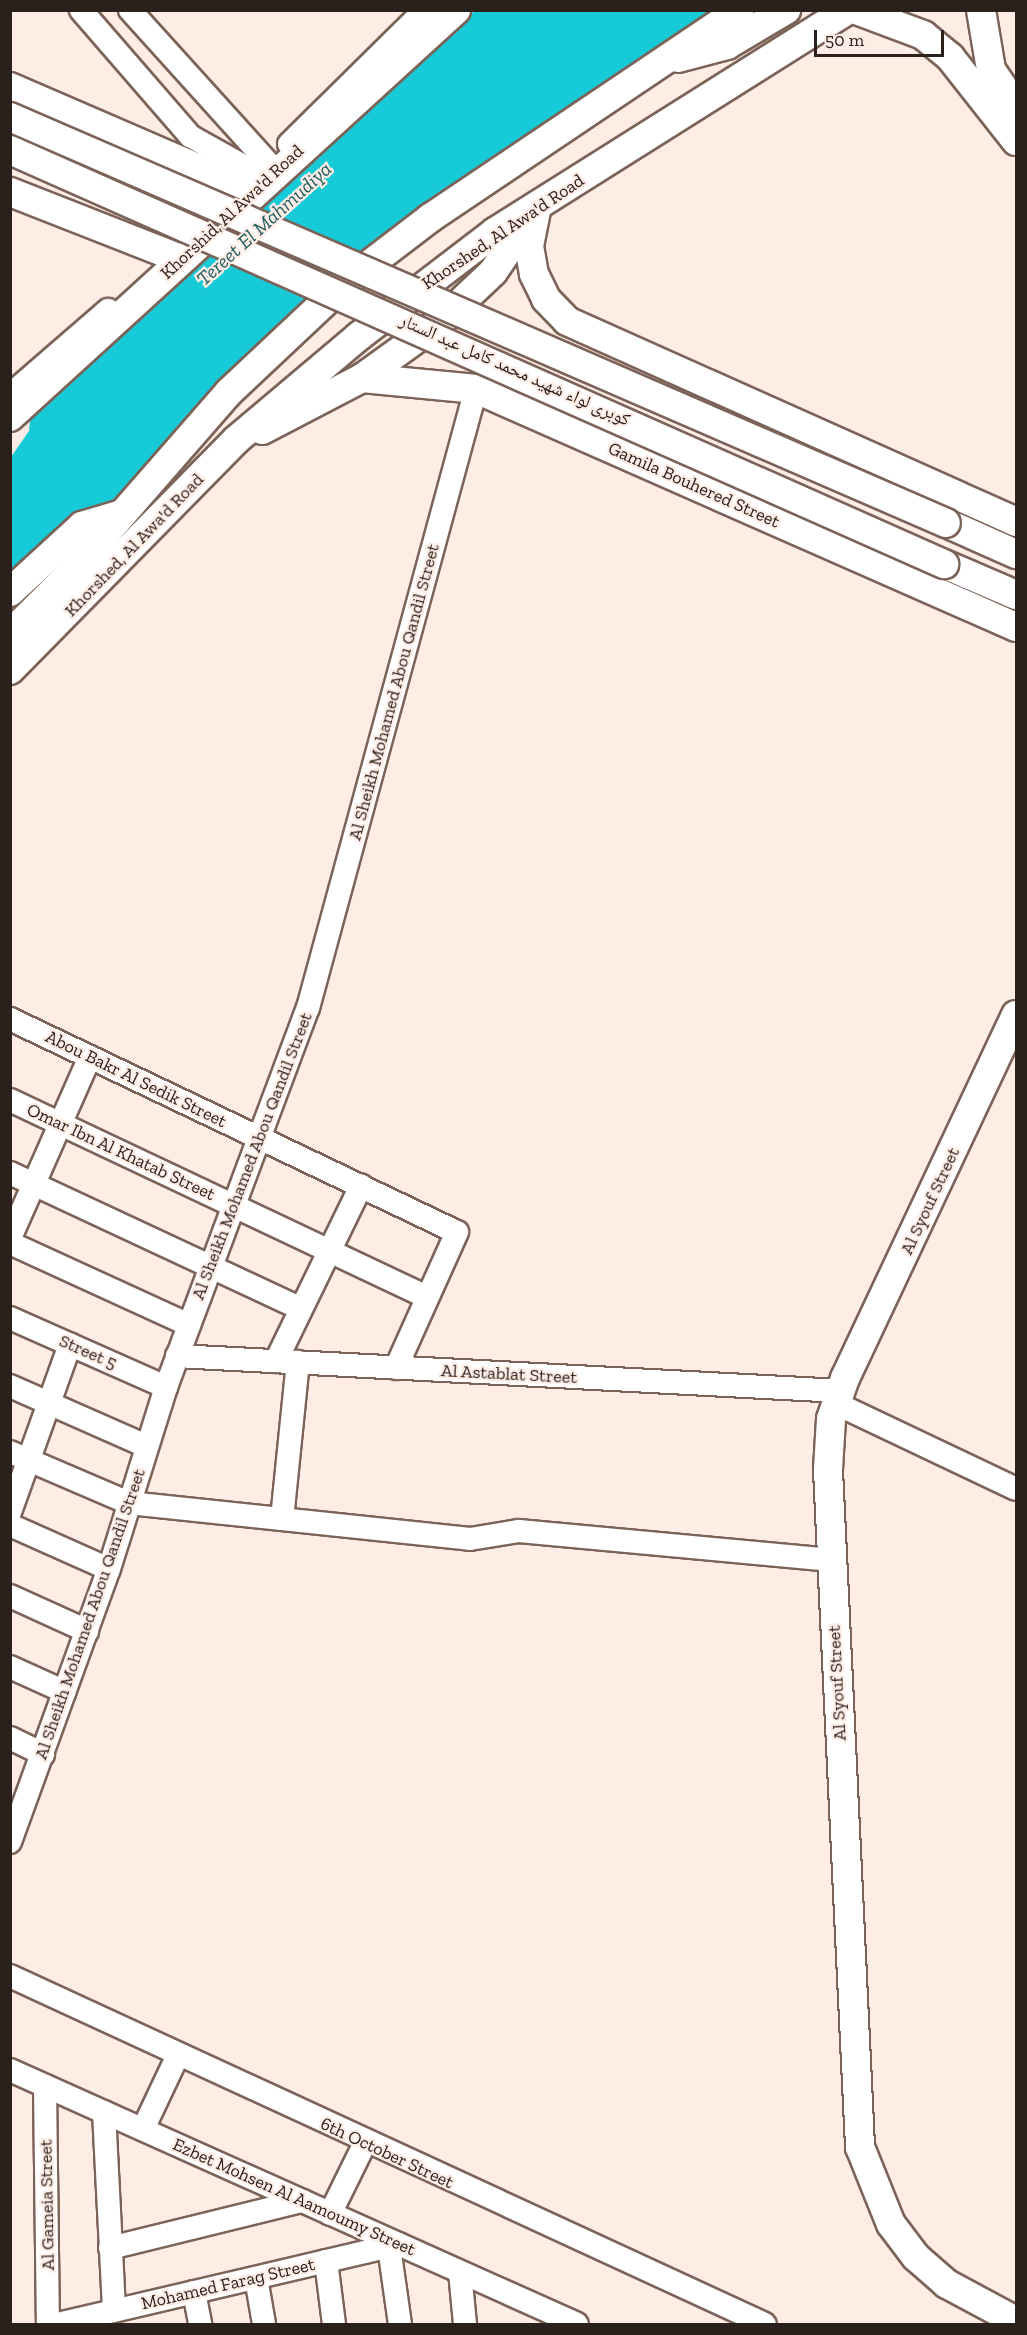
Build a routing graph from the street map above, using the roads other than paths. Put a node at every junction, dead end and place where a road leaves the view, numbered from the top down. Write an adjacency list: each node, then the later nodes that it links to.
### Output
1 (81, 10): 18 (street)
2 (130, 10): 18 (street)
3 (456, 10): 24 (main road, Khorshid, Al Awa'd Road)
4 (740, 10): 10 (main road, Khorshed, Al Awa'd Road)
5 (786, 10): 10 (main road)
6 (848, 10): 20 (main road, Khorshed, Al Awa'd Road)
7 (856, 10): 11 (main road)
8 (981, 10): 11 (main road)
9 (416, 15): 18 (street)
10 (661, 60): 27 (main road, Khorshed, Al Awa'd Road)
11 (981, 77): 13 (main road); 16 (main road)
12 (10, 87): 14 (main road)
13 (1017, 106)
14 (76, 116): 18 (main road); 19 (main road)
15 (10, 117): 29 (main road, كوبرى لواء شهيد محمد كامل عبد الستار, bridge)
16 (1017, 141)
17 (10, 150): 31 (main road, كوبرى لواء شهيد محمد كامل عبد الستار, bridge)
18 (257, 175): 21 (street)
19 (19, 195): 21 (main road)
20 (537, 206): 22 (main road); 25 (main road, Khorshed, Al Awa'd Road); 28 (main road)
21 (171, 255): 24 (street)
22 (362, 378): 23 (main road, Gamila Bouhered Street); 25 (main road)
23 (476, 389): 32 (main road, Gamila Bouhered Street); 40 (street, Al Sheikh Mohamed Abou Qandil Street)
24 (13, 407): 26 (main road)
25 (236, 440): 34 (main road, Khorshed, Al Awa'd Road)
26 (10, 441)
27 (122, 514): 30 (main road); 33 (main road, Khorshed, Al Awa'd Road)
28 (1017, 522)
29 (1017, 554)
30 (10, 592)
31 (1017, 595)
32 (1017, 627)
33 (10, 634)
34 (10, 670)
35 (1017, 1016): 59 (main road, Al Syouf Street)
36 (10, 1018): 37 (street, Abou Bakr Al Sedik Street)
37 (90, 1056): 39 (street); 40 (street, Abou Bakr Al Sedik Street)
38 (10, 1100): 39 (street, Omar Ibn Al Khatab Street)
39 (60, 1124): 42 (street); 44 (street, Omar Ibn Al Khatab Street)
40 (258, 1137): 43 (street, Abou Bakr Al Sedik Street); 44 (street, Al Sheikh Mohamed Abou Qandil Street)
41 (10, 1173): 42 (street)
42 (34, 1184): 45 (street); 48 (street)
43 (361, 1186): 47 (street); 49 (street, Abou Bakr Al Sedik Street)
44 (233, 1205): 47 (street, Omar Ibn Al Khatab Street); 48 (street, Al Sheikh Mohamed Abou Qandil Street)
45 (10, 1238)
46 (10, 1243): 52 (street)
47 (329, 1251): 49 (street, Omar Ibn Al Khatab Street); 50 (street)
48 (210, 1266): 50 (street); 52 (street, Al Sheikh Mohamed Abou Qandil Street)
49 (428, 1298): 56 (street)
50 (301, 1309): 55 (street)
51 (10, 1318): 53 (street, Street 5)
52 (189, 1325): 54 (street, Al Sheikh Mohamed Abou Qandil Street)
53 (70, 1344): 58 (street, Street 5); 60 (street)
54 (177, 1356): 55 (street, Al Astablat Street); 58 (street, Al Sheikh Mohamed Abou Qandil Street)
55 (287, 1362): 56 (street, Al Astablat Street); 66 (street)
56 (396, 1368): 59 (street, Al Astablat Street)
57 (10, 1386): 60 (street)
58 (166, 1387): 61 (street, Al Sheikh Mohamed Abou Qandil Street)
59 (838, 1397): 63 (street); 68 (main road, Al Syouf Street)
60 (49, 1403): 61 (street); 62 (street)
61 (146, 1446): 64 (street, Al Sheikh Mohamed Abou Qandil Street)
62 (20, 1456): 64 (street); 65 (street)
63 (1017, 1489)
64 (129, 1503): 66 (street); 69 (street, Al Sheikh Mohamed Abou Qandil Street)
65 (10, 1512)
66 (282, 1519): 68 (street)
67 (10, 1525): 69 (street)
68 (832, 1560): 94 (main road, Al Syouf Street)
69 (109, 1569): 71 (street, Al Sheikh Mohamed Abou Qandil Street)
70 (10, 1596): 71 (street)
71 (87, 1631): 73 (street, Al Sheikh Mohamed Abou Qandil Street)
72 (10, 1667): 73 (street)
73 (65, 1692): 75 (street, Al Sheikh Mohamed Abou Qandil Street)
74 (10, 1738): 75 (street)
75 (43, 1754): 76 (street, Al Sheikh Mohamed Abou Qandil Street)
76 (16, 1811): 77 (street, Al Sheikh Mohamed Abou Qandil Street)
77 (10, 1842)
78 (10, 1976): 79 (street, 6th October Street)
79 (178, 2055): 83 (street); 84 (street, 6th October Street)
80 (10, 2070): 81 (street, Ezbet Mohsen Al Aamoumy Street)
81 (45, 2086): 82 (street, Ezbet Mohsen Al Aamoumy Street); 95 (street, Al Gameia Street)
82 (104, 2112): 83 (street, Ezbet Mohsen Al Aamoumy Street); 88 (street)
83 (143, 2129): 85 (street, Ezbet Mohsen Al Aamoumy Street)
84 (365, 2143): 86 (street); 103 (street, 6th October Street)
85 (302, 2201): 86 (street, Ezbet Mohsen Al Aamoumy Street); 88 (street)
86 (330, 2214): 87 (street, Ezbet Mohsen Al Aamoumy Street)
87 (394, 2246): 89 (street, Mohamed Farag Street); 90 (street, Ezbet Mohsen Al Aamoumy Street); 100 (street)
88 (110, 2248): 93 (street)
89 (326, 2261): 91 (street, Mohamed Farag Street); 99 (street)
90 (460, 2272): 101 (street); 102 (street, Ezbet Mohsen Al Aamoumy Street)
91 (256, 2278): 92 (street, Mohamed Farag Street); 98 (street)
92 (194, 2292): 93 (street, Mohamed Farag Street); 97 (street)
93 (114, 2311): 96 (street, Mohamed Farag Street)
94 (1017, 2321)
95 (48, 2325)
96 (58, 2325)
97 (200, 2325)
98 (264, 2325)
99 (334, 2325)
100 (400, 2325)
101 (465, 2325)
102 (577, 2325)
103 (765, 2325)

